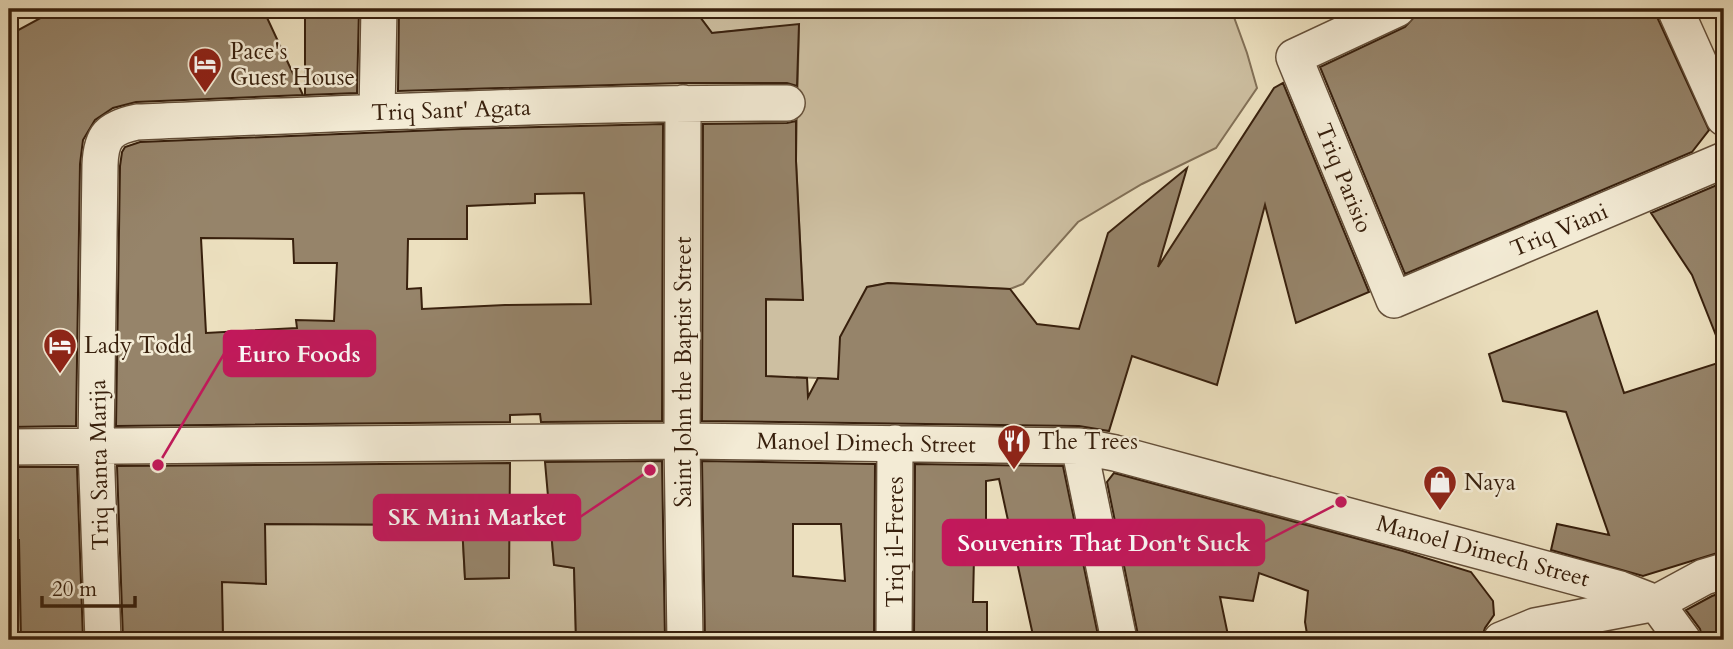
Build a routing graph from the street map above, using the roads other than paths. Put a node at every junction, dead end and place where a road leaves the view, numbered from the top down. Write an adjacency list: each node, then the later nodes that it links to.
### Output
1 (379, 9): 6 (street)
2 (1397, 9): 10 (street, Triq Parisio)
3 (1675, 9): 7 (street)
4 (683, 103): 5 (street, Triq Sant' Agata); 6 (street, Triq Sant' Agata); 11 (street, Saint John the Baptist Street)
5 (787, 103)
6 (377, 112): 8 (street, Triq Sant' Agata)
7 (1724, 118)
8 (116, 127): 13 (street, Triq Santa Marija)
9 (1724, 160): 10 (street, Triq Viani)
10 (1394, 300)
11 (682, 441): 12 (street, Manoel Dimech Street); 13 (street, Manoel Dimech Street); 19 (street, Saint John the Baptist Street)
12 (895, 443): 14 (street, Manoel Dimech Street); 20 (street, Triq il-Freres)
13 (96, 446): 15 (street, Manoel Dimech Street); 18 (street, Triq Santa Marija)
14 (1079, 446): 17 (street, Manoel Dimech Street); 21 (street)
15 (9, 447)
16 (1724, 570): 17 (street)
17 (1656, 603): 22 (street); 23 (street)
18 (103, 640)
19 (685, 640)
20 (894, 640)
21 (1119, 640)
22 (1501, 640)
23 (1683, 640)

